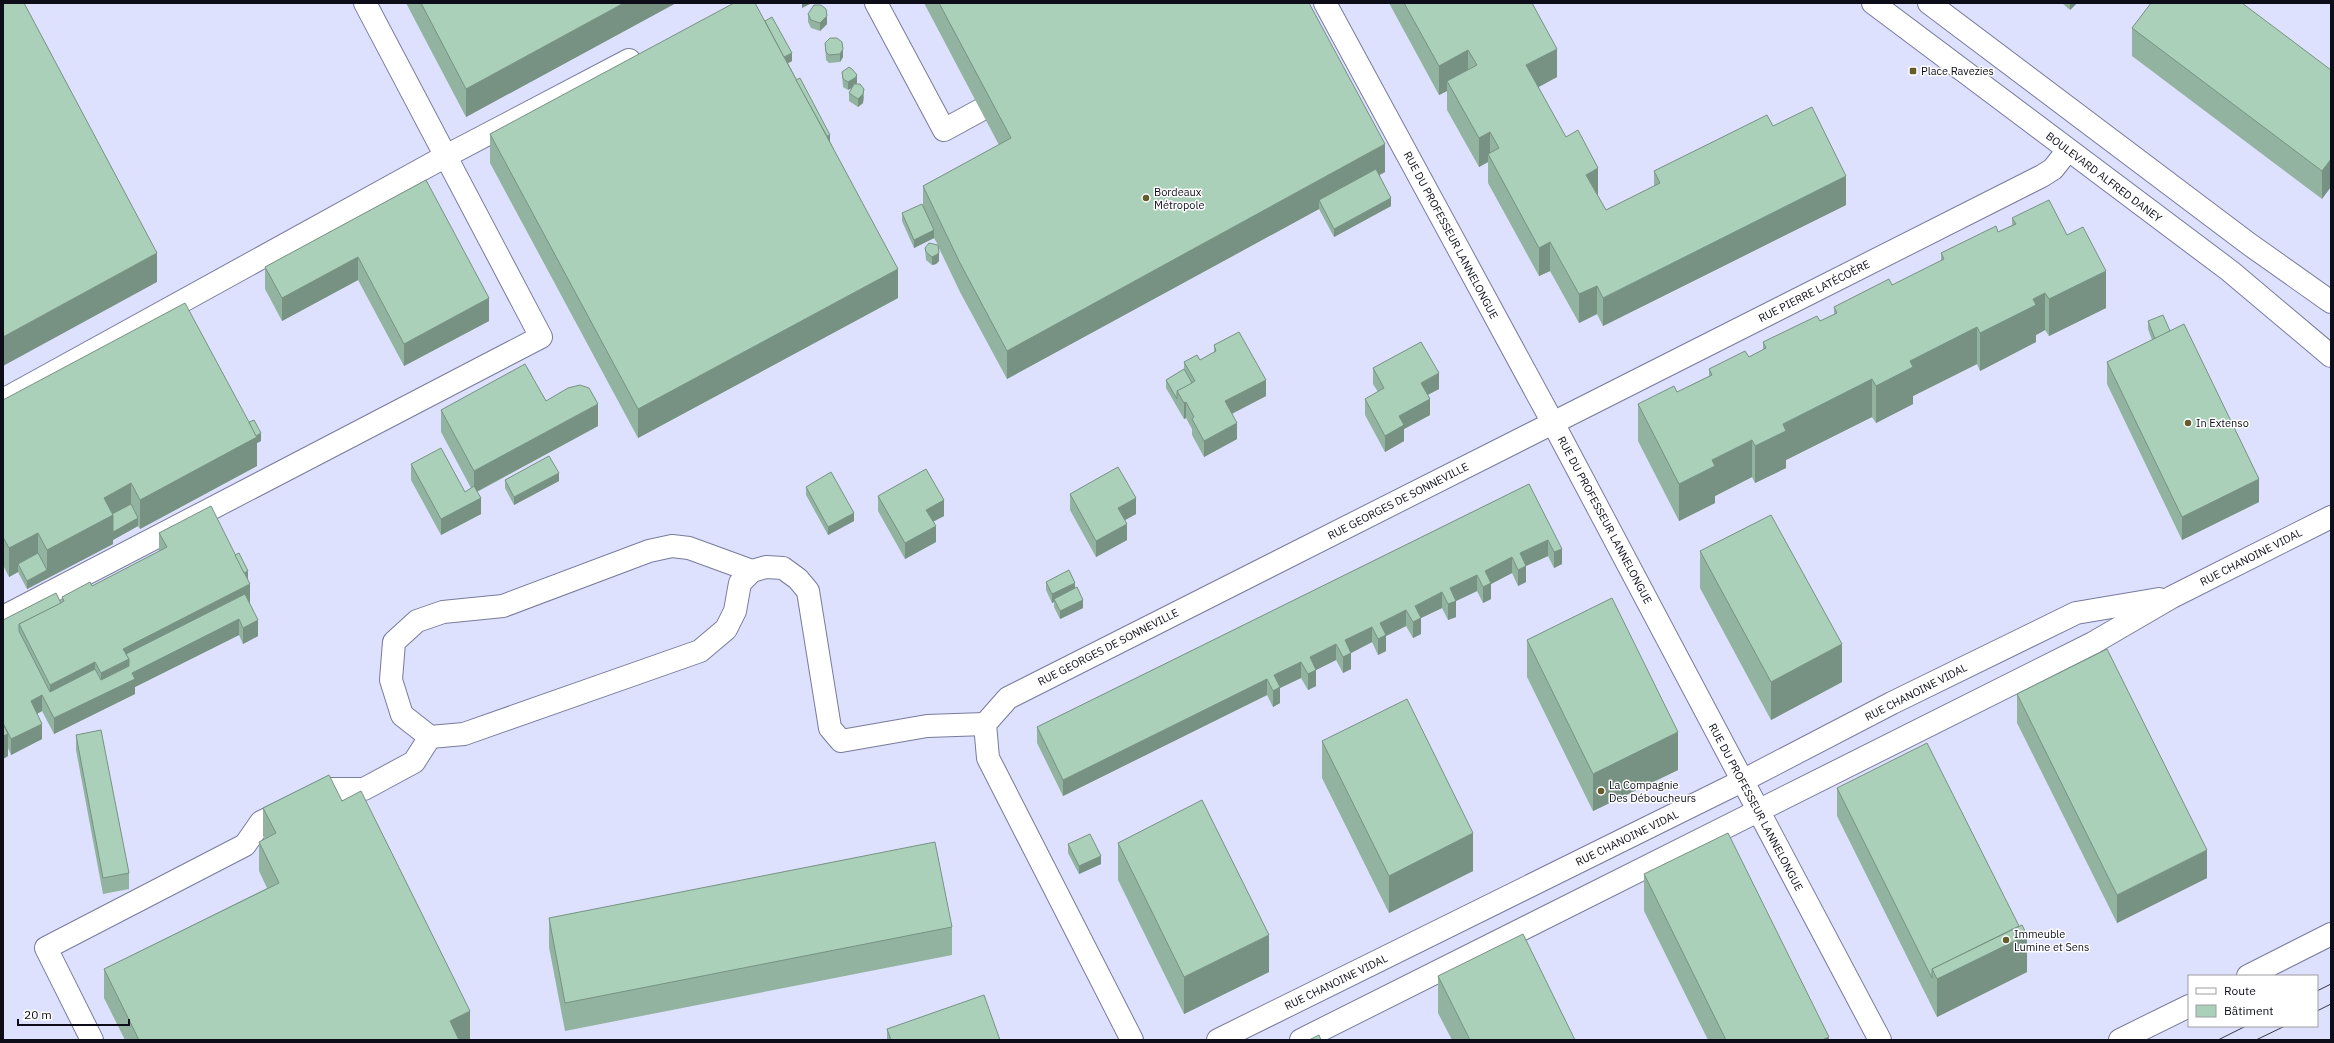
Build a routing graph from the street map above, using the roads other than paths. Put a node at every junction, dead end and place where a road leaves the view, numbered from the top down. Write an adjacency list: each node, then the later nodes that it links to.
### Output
1 (365, 3): 9 (street)
2 (876, 3): 7 (street)
3 (1325, 3): 13 (street, RUE DU PROFESSEUR LANNELONGUE)
4 (1873, 3): 8 (street, BOULEVARD ALFRED DANEY)
5 (1929, 3): 10 (street)
6 (647, 50): 9 (street)
7 (1026, 85)
8 (2068, 150): 11 (street, BOULEVARD ALFRED DANEY); 13 (street, RUE PIERRE LATÉCOÈRE)
9 (446, 156): 12 (street); 17 (street)
10 (2331, 302)
11 (2331, 356)
12 (3, 400)
13 (1553, 423): 18 (street, RUE GEORGES DE SONNEVILLE); 20 (street, RUE DU PROFESSEUR LANNELONGUE)
14 (2331, 517): 16 (street, RUE CHANOINE VIDAL)
15 (752, 570): 18 (street); 19 (street); 19 (street)
16 (2172, 596): 20 (street, RUE CHANOINE VIDAL); 21 (street, RUE CHANOINE VIDAL)
17 (3, 617)
18 (985, 724): 26 (street)
19 (430, 737): 25 (street)
20 (1742, 781): 21 (street, RUE DU PROFESSEUR LANNELONGUE); 27 (street, RUE CHANOINE VIDAL)
21 (1758, 811): 28 (street, RUE CHANOINE VIDAL); 29 (street, RUE DU PROFESSEUR LANNELONGUE)
22 (2331, 934): 23 (street)
23 (2250, 975)
24 (2188, 1006): 30 (street)
25 (92, 1040)
26 (1132, 1040)
27 (1218, 1040)
28 (1300, 1040)
29 (1880, 1040)
30 (2120, 1040)

